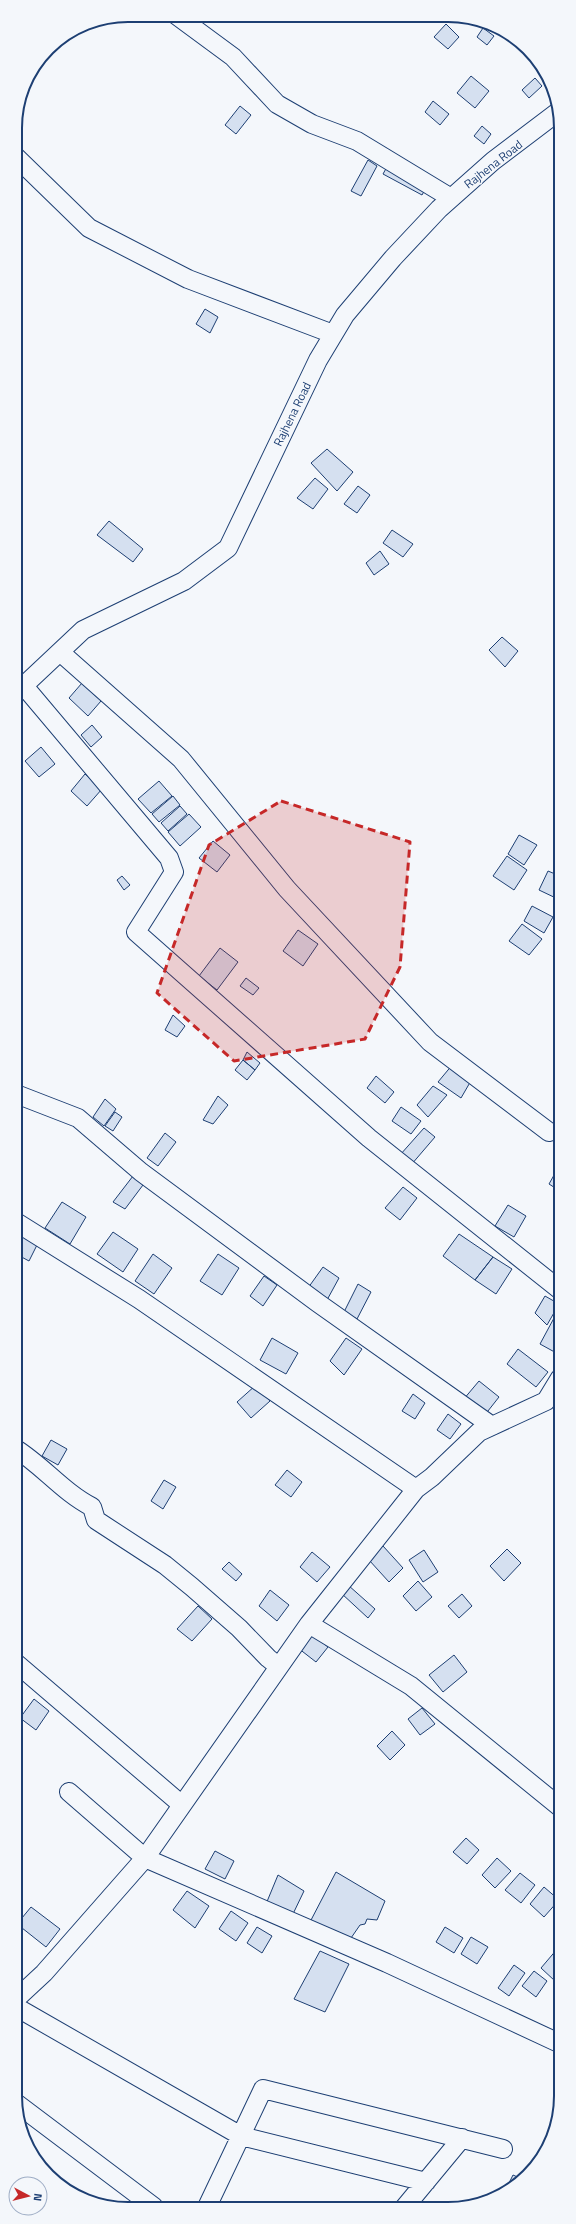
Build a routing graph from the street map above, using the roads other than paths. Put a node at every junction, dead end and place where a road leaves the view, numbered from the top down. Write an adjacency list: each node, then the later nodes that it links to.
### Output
1 (186, 22): 4 (street)
2 (553, 116): 4 (street, Rajhena Road)
3 (22, 163): 5 (street)
4 (451, 198): 5 (street, Rajhena Road)
5 (333, 334): 6 (street, Rajhena Road)
6 (60, 652): 7 (street, Rajhena Road); 10 (street)
7 (22, 688)
8 (22, 692): 12 (street)
9 (22, 1096): 14 (street)
10 (549, 1132)
11 (22, 1226): 16 (street)
12 (554, 1285)
13 (554, 1388): 14 (street)
14 (492, 1426): 16 (street)
15 (22, 1453): 18 (street)
16 (416, 1489): 17 (street)
17 (309, 1624): 18 (street); 21 (street)
18 (278, 1666): 22 (street)
19 (22, 1668): 22 (street)
20 (69, 1792): 23 (street)
21 (554, 1802)
22 (182, 1805): 23 (street)
23 (145, 1858): 24 (street); 26 (street)
24 (22, 1993)
25 (22, 2010): 28 (street)
26 (554, 2041)
27 (23, 2108): 32 (street)
28 (241, 2136): 29 (street); 31 (street); 33 (street)
29 (462, 2138): 30 (street); 31 (street)
30 (503, 2149)
31 (426, 2182): 34 (street)
32 (147, 2202)
33 (209, 2202)
34 (409, 2202)

